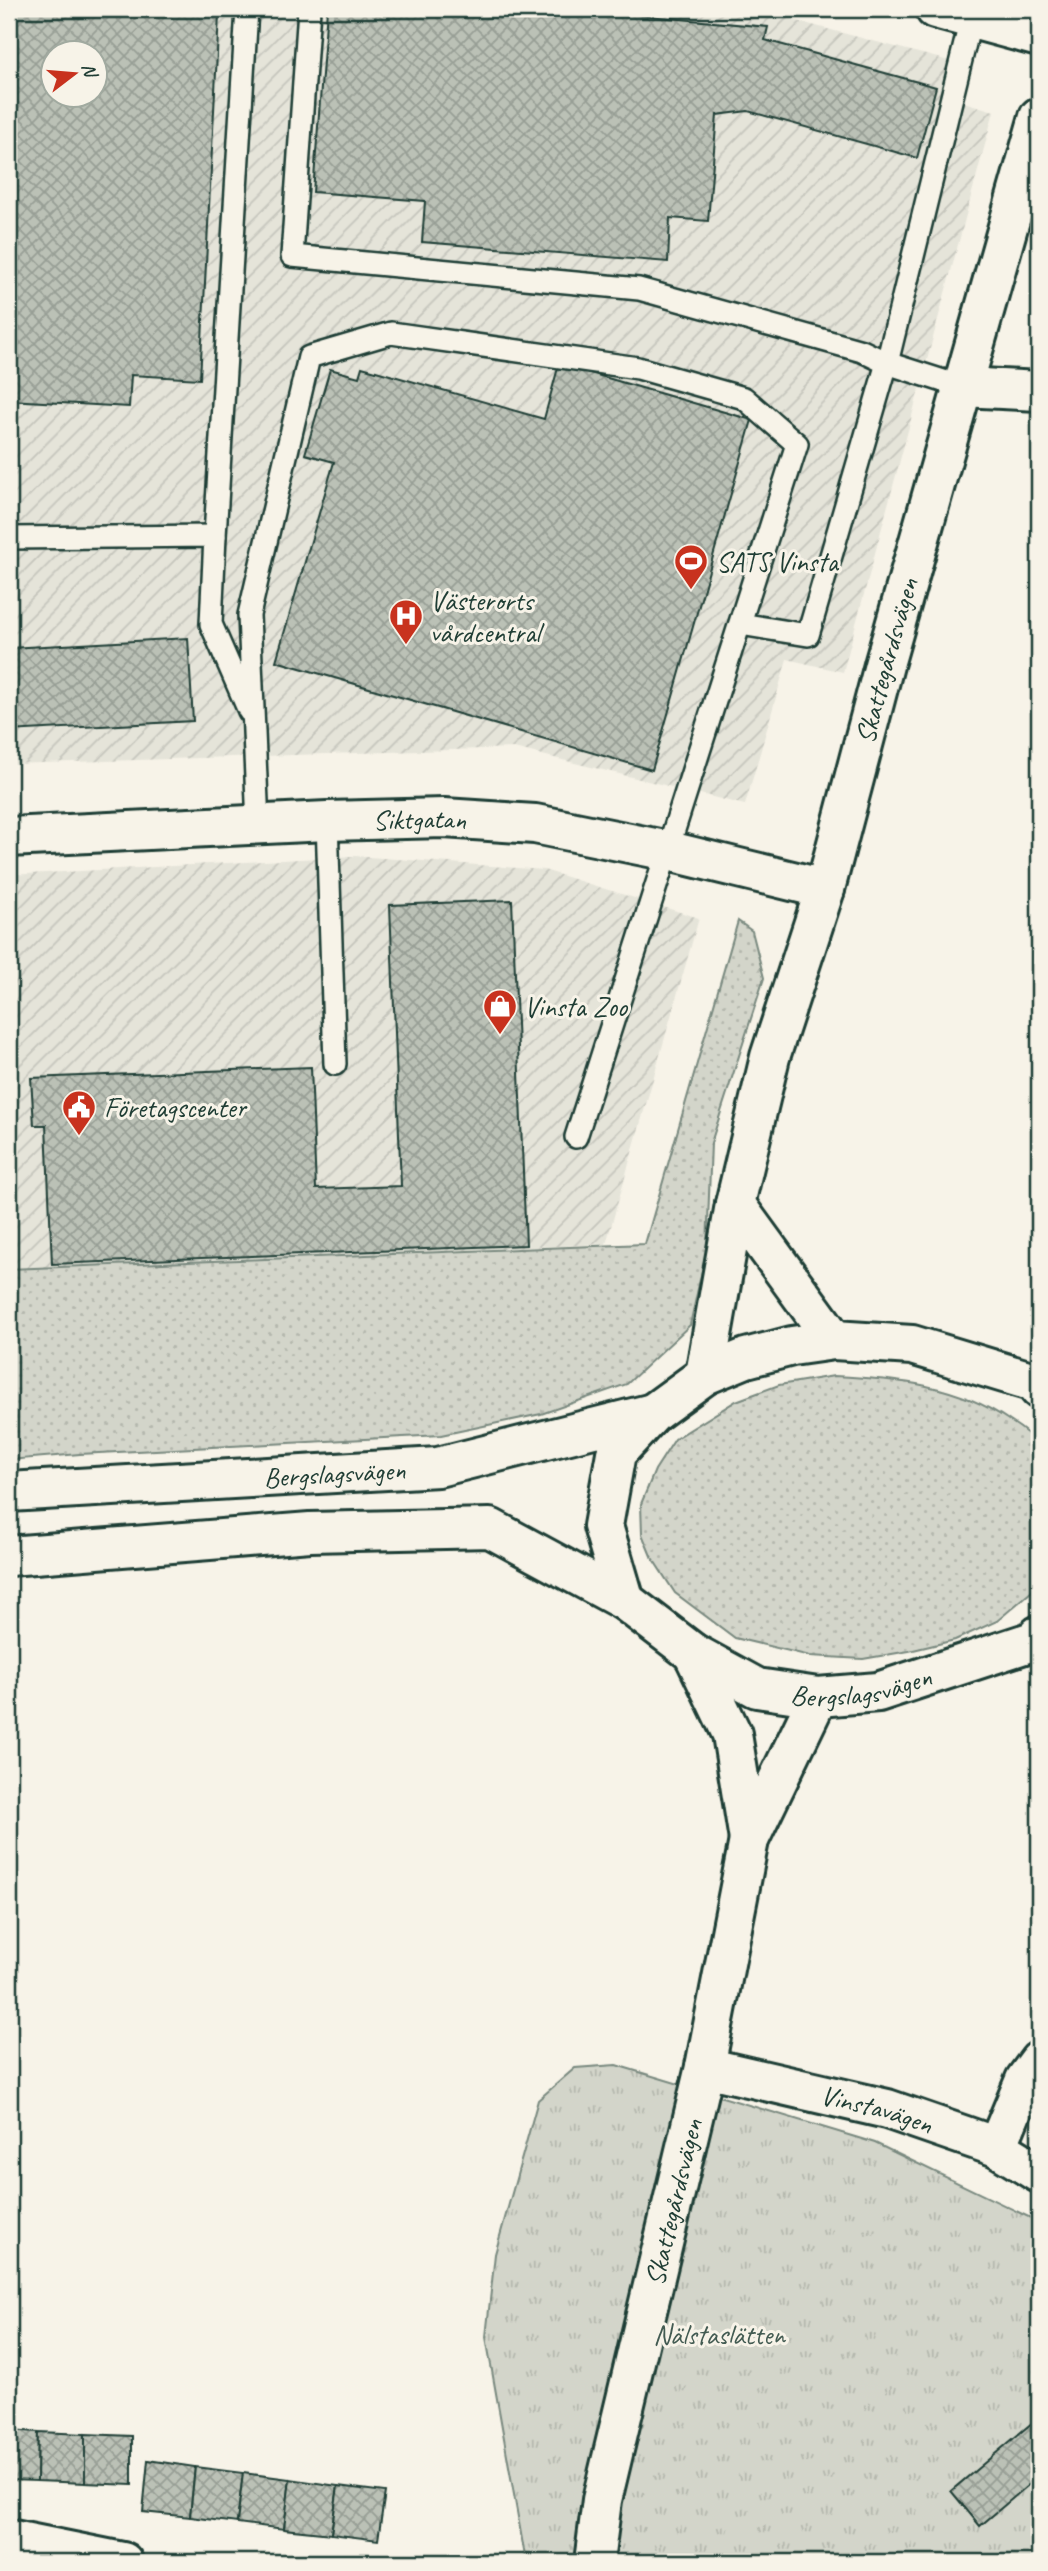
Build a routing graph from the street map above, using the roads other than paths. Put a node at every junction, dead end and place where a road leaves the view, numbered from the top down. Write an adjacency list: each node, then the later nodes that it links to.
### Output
1 (247, 9): 10 (lane)
2 (309, 9): 7 (lane)
3 (935, 9): 4 (street)
4 (971, 19): 5 (street); 7 (lane)
5 (1039, 37)
6 (1039, 117): 8 (street, Skattegårdsvägen)
7 (887, 363): 8 (lane); 12 (lane)
8 (962, 387): 9 (street); 18 (street, Skattegårdsvägen)
9 (1039, 391)
10 (215, 536): 11 (lane); 13 (lane)
11 (9, 538)
12 (740, 624): 13 (lane); 17 (lane)
13 (254, 723): 15 (lane)
14 (327, 821): 15 (street, Siktgatan); 17 (street, Siktgatan); 19 (lane)
15 (258, 825): 16 (street, Siktgatan)
16 (9, 837)
17 (669, 850): 18 (street, Siktgatan); 20 (lane)
18 (825, 889): 21 (street, Skattegårdsvägen)
19 (335, 1064)
20 (576, 1137)
21 (735, 1204): 22 (street); 23 (street, Skattegårdsvägen)
22 (834, 1339): 23 (street, Bergslagsvägen); 24 (street, Bergslagsvägen)
23 (705, 1375): 25 (street, Bergslagsvägen)
24 (1039, 1389)
25 (653, 1413): 26 (street, Bergslagsvägen); 28 (street, Bergslagsvägen)
26 (9, 1492)
27 (9, 1556): 28 (street, Bergslagsvägen)
28 (625, 1601): 30 (street, Bergslagsvägen)
29 (1037, 1638): 31 (street, Bergslagsvägen)
30 (692, 1653): 31 (street, Bergslagsvägen); 32 (street, Skattegårdsvägen)
31 (818, 1697): 32 (street, Skattegårdsvägen)
32 (749, 1840): 34 (street, Skattegårdsvägen)
33 (1039, 2061): 35 (street)
34 (705, 2067): 35 (street, Vinstavägen); 39 (street, Skattegårdsvägen)
35 (997, 2147): 36 (street, Vinstavägen)
36 (1039, 2173)
37 (9, 2539): 38 (street)
38 (123, 2562)
39 (594, 2562)

